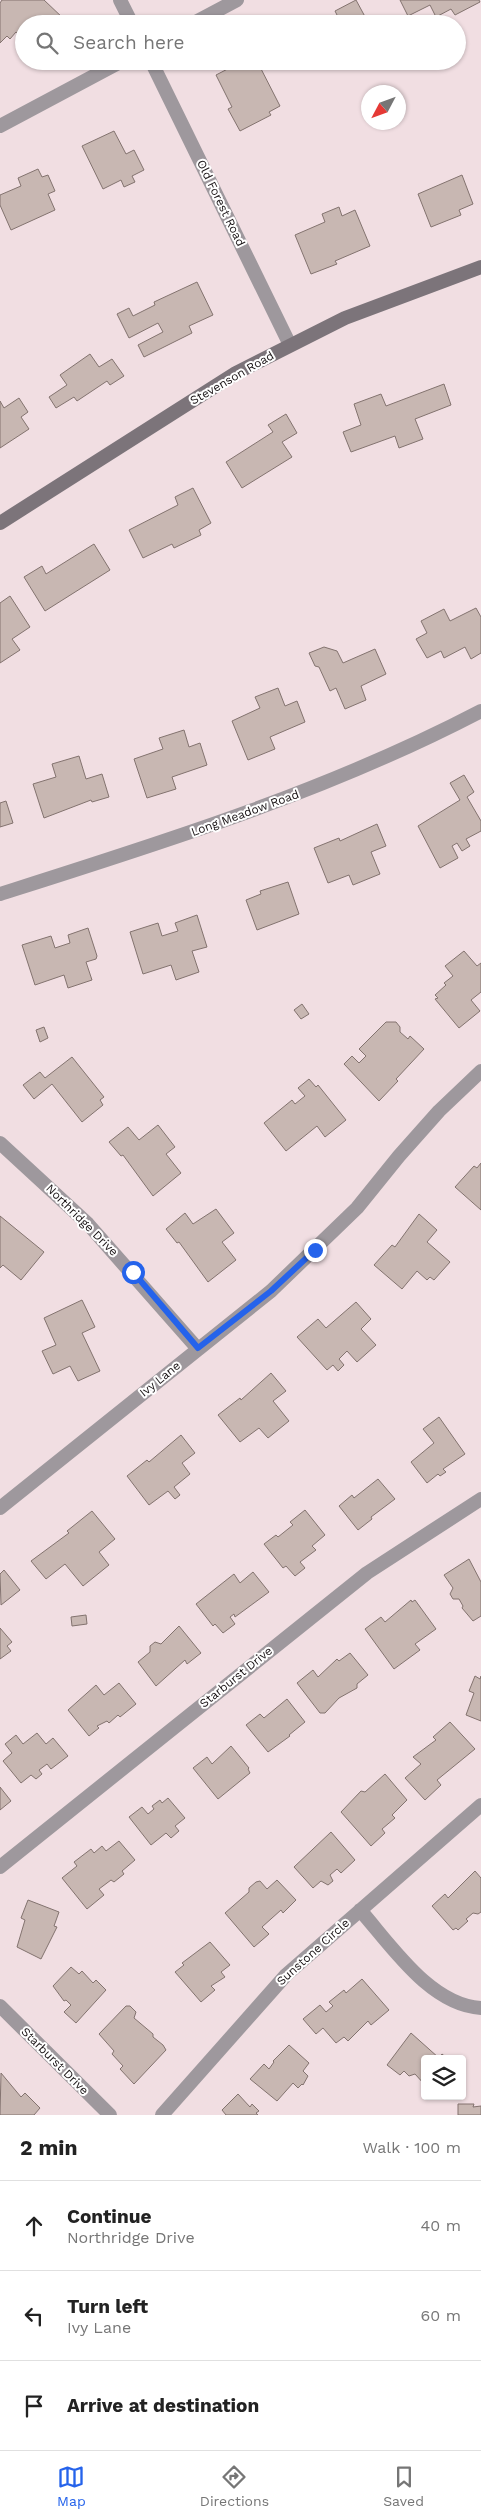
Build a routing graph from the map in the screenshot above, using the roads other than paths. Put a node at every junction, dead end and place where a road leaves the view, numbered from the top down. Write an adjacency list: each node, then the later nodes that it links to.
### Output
1 (120, 0): 3 (street)
2 (237, 0): 4 (street)
3 (128, 15)
4 (209, 15)
5 (105, 70): 7 (street)
6 (155, 70): 9 (street, Old Forest Road)
7 (0, 126)
8 (481, 267): 9 (main road, Stevenson Road)
9 (290, 345): 10 (main road, Stevenson Road)
10 (0, 523)
11 (481, 711): 12 (street, Long Meadow Road)
12 (0, 894)
13 (481, 1071): 15 (street, Ivy Lane)
14 (0, 1143): 15 (street, Northridge Drive)
15 (198, 1348): 17 (street, Ivy Lane)
16 (481, 1499): 19 (street, Starburst Drive)
17 (0, 1508)
18 (481, 1805): 20 (street, Sunstone Circle)
19 (0, 1867)
20 (360, 1910): 22 (street); 24 (street, Sunstone Circle)
21 (0, 2006): 23 (street, Starburst Drive)
22 (481, 2008)
23 (110, 2115)
24 (162, 2115)

